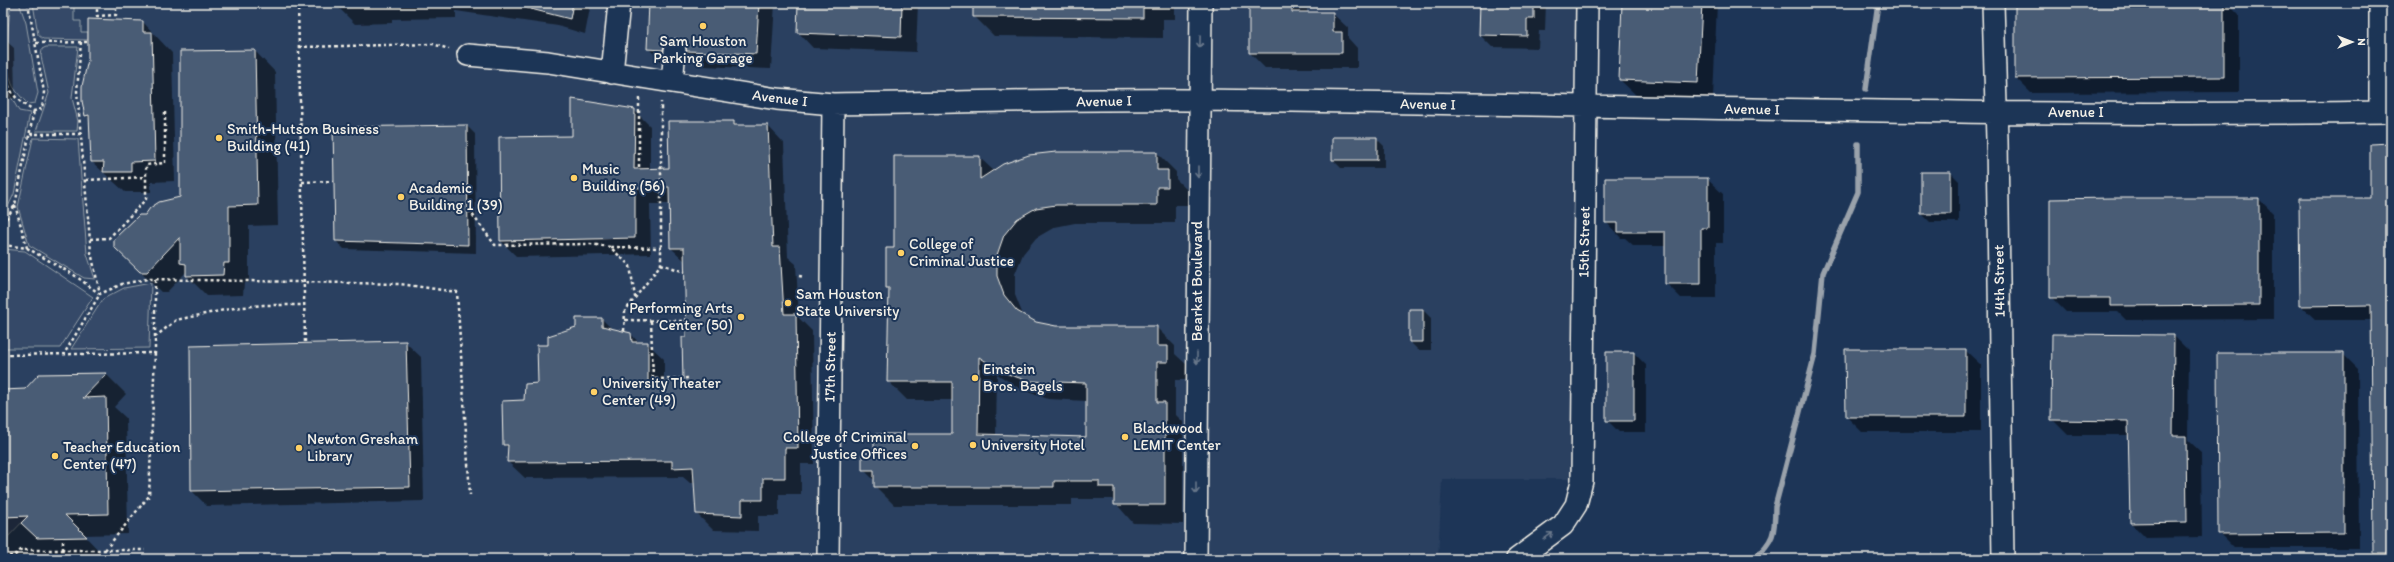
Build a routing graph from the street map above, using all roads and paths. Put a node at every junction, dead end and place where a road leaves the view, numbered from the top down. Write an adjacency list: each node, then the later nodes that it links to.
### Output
1 (5, 3): 11 (path)
2 (28, 3): 14 (path)
3 (97, 3): 4 (path)
4 (116, 3)
5 (298, 3): 15 (path)
6 (619, 3): 19 (street)
7 (1201, 3): 22 (street, Bearkat Boulevard, one-way to 22)
8 (1587, 3): 25 (street, 15th Street)
9 (1993, 3): 28 (street, 14th Street)
10 (2380, 3): 29 (street)
11 (3, 9)
12 (81, 42): 13 (path); 14 (path); 31 (path)
13 (88, 42)
14 (36, 43): 27 (path)
15 (299, 47): 17 (path); 36 (path)
16 (675, 50): 20 (street)
17 (468, 55): 19 (street, Avenue I)
18 (3, 62): 27 (path)
19 (612, 73): 20 (street, Avenue I)
20 (672, 82): 24 (street, Avenue I)
21 (638, 98): 32 (path)
22 (1199, 100): 24 (street, Avenue I); 25 (street, Avenue I); 71 (street, Bearkat Boulevard, one-way to 71)
23 (661, 102): 44 (path)
24 (832, 104): 70 (street, 17th Street)
25 (1586, 107): 28 (street, Avenue I); 72 (street, 15th Street, one-way to 25)
26 (165, 110): 33 (path)
27 (34, 112): 30 (path)
28 (1996, 112): 29 (street, Avenue I); 73 (street, 14th Street)
29 (2386, 112)
30 (30, 134): 31 (path); 37 (path)
31 (82, 134): 34 (path)
32 (639, 169)
33 (146, 177): 34 (path); 40 (path)
34 (86, 180): 40 (path)
35 (334, 181): 36 (path)
36 (302, 182): 50 (path)
37 (15, 205): 39 (path); 43 (path)
38 (469, 210): 42 (path)
39 (3, 224)
40 (90, 239): 51 (path)
41 (3, 245): 43 (path)
42 (610, 246): 44 (path); 52 (path)
43 (27, 248): 51 (path)
44 (660, 248): 45 (path)
45 (660, 264): 46 (path); 52 (path)
46 (685, 272)
47 (799, 276): 48 (path)
48 (804, 277)
49 (154, 280): 50 (path); 51 (path); 58 (path)
50 (304, 282): 53 (path); 64 (path)
51 (100, 294): 61 (path)
52 (635, 297): 54 (path)
53 (304, 305): 58 (path); 59 (path)
54 (625, 320): 55 (path); 57 (path)
55 (652, 320): 56 (path); 63 (path)
56 (686, 321)
57 (624, 332)
58 (154, 338): 60 (path)
59 (305, 342)
60 (154, 353): 61 (path); 67 (path)
61 (64, 354): 62 (path)
62 (3, 355)
63 (690, 378)
64 (470, 495)
65 (63, 537): 66 (path)
66 (63, 550): 67 (path); 69 (path)
67 (105, 550): 68 (path)
68 (145, 550)
69 (3, 556)
70 (828, 559)
71 (1196, 559)
72 (1517, 559)
73 (2003, 559)

